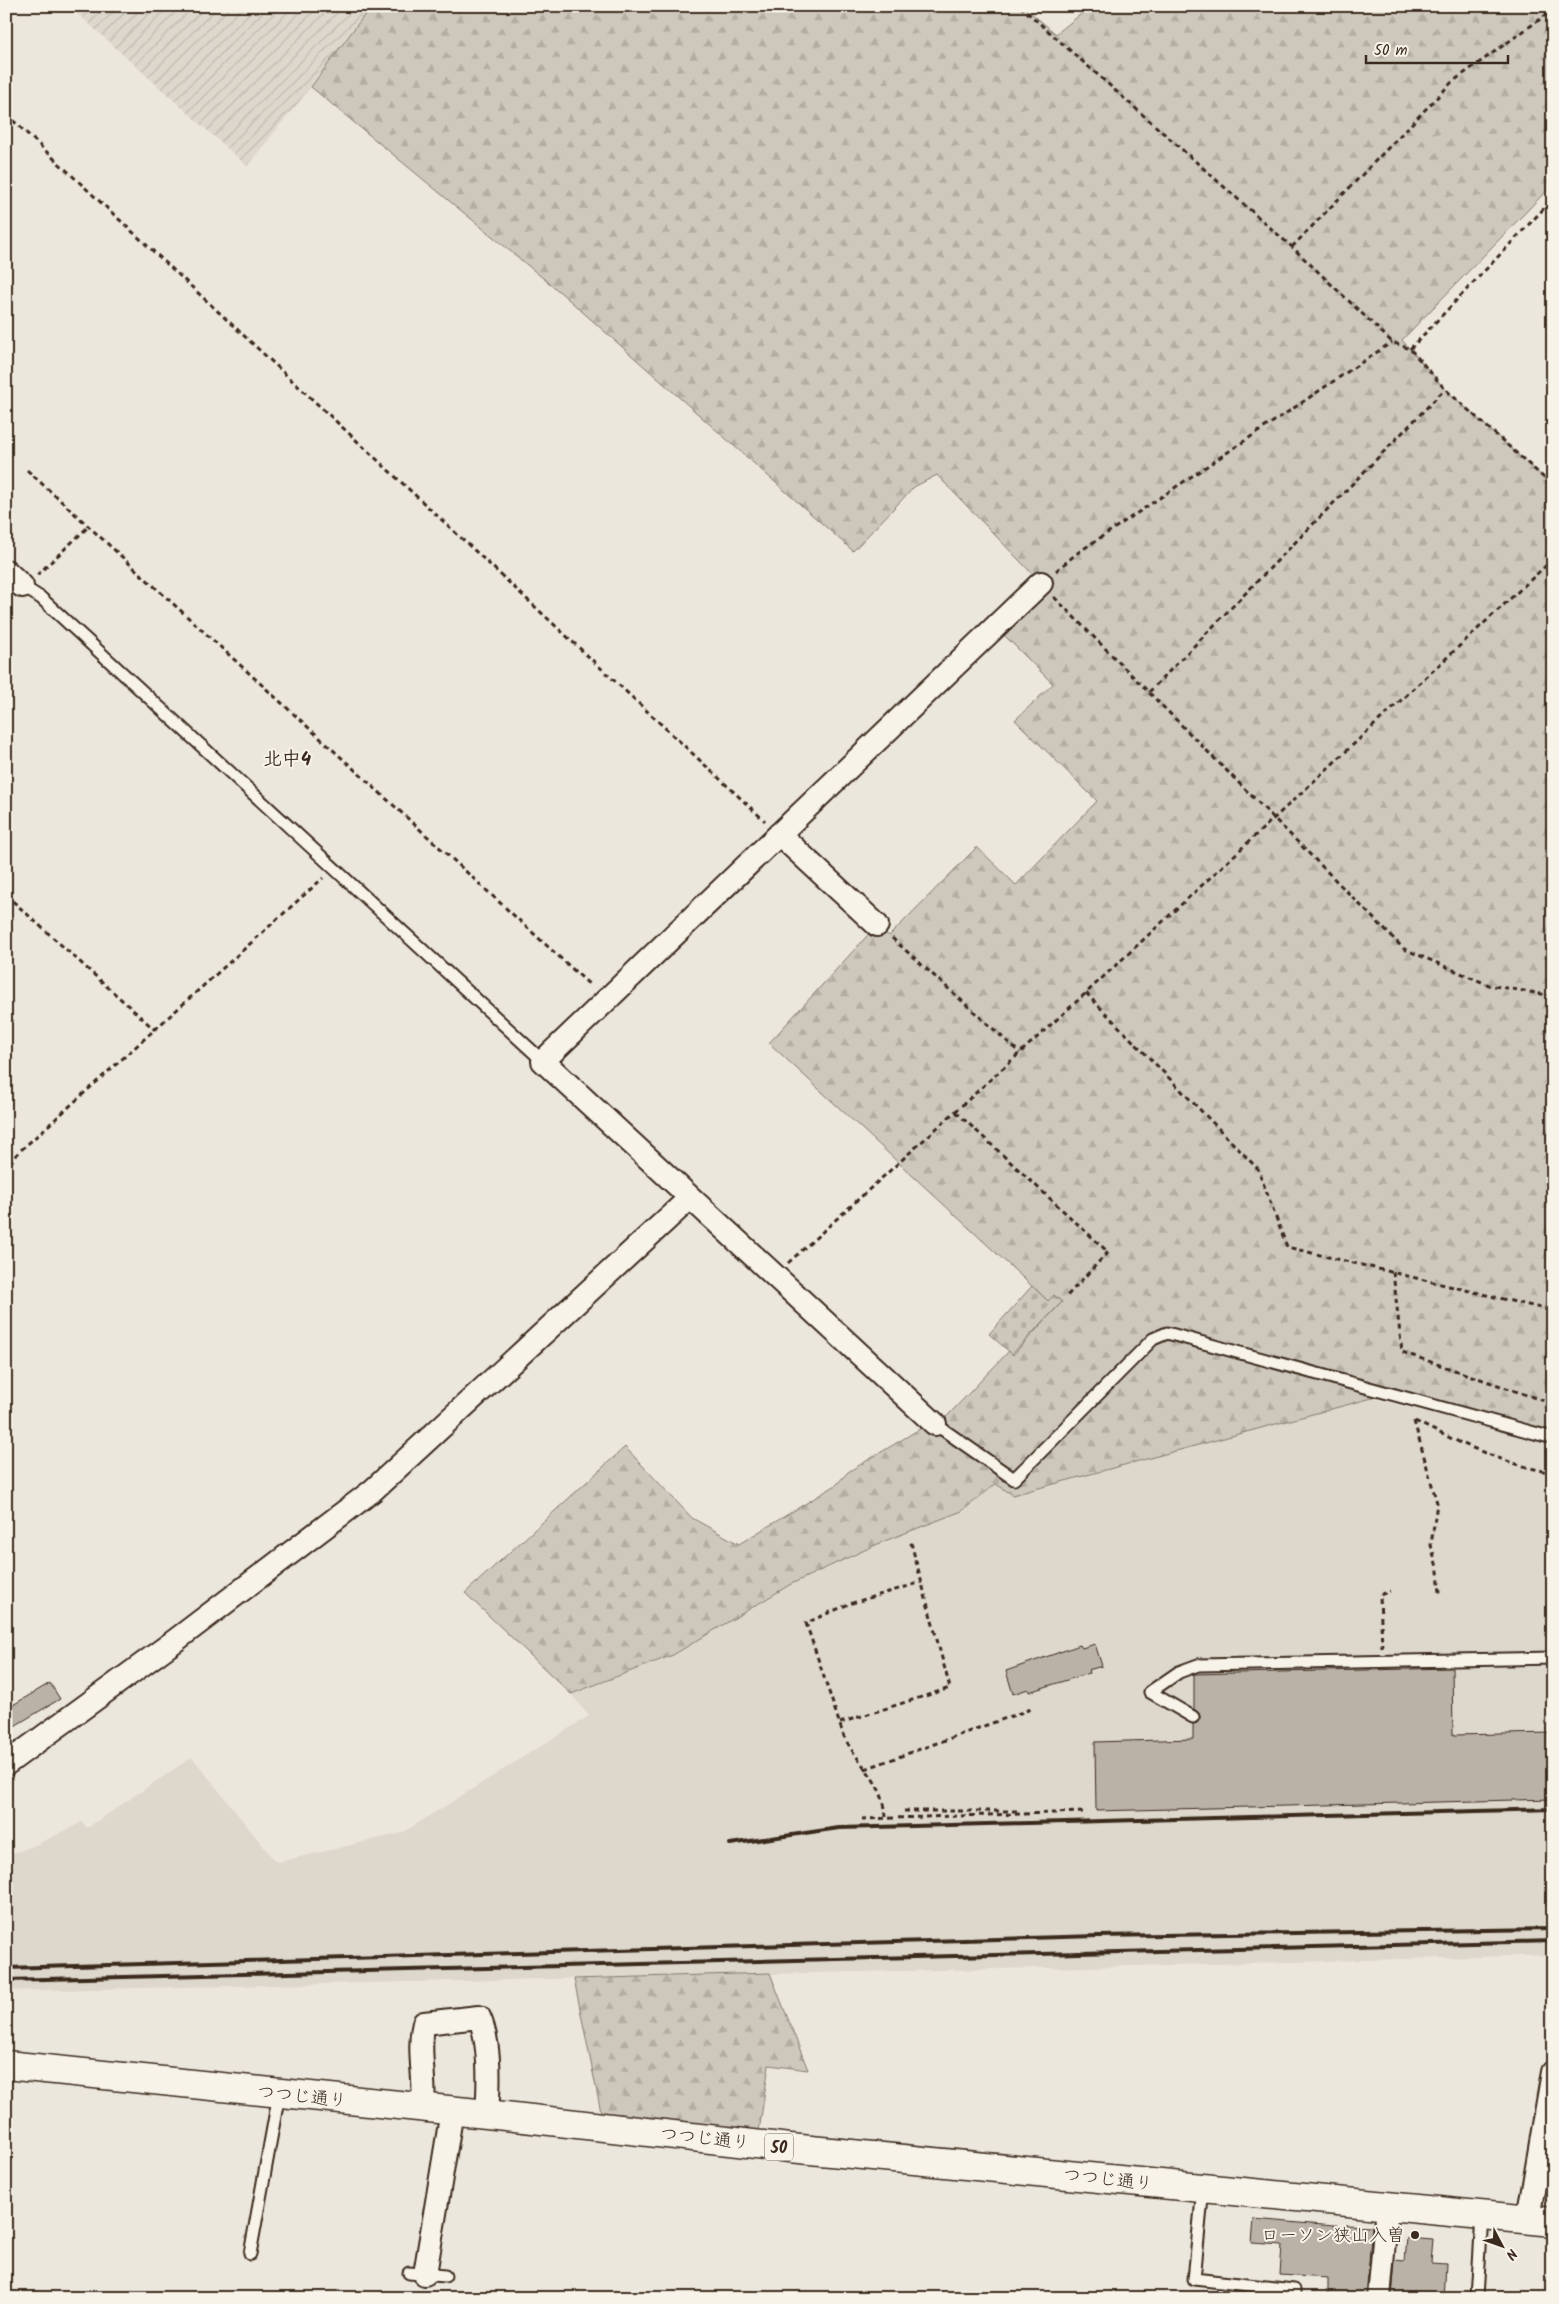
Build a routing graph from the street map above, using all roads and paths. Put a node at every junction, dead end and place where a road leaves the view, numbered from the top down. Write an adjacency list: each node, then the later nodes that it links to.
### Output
1 (1020, 6): 5 (path)
2 (1553, 10): 5 (path)
3 (6, 114): 17 (path)
4 (1553, 199): 7 (path)
5 (1292, 247): 6 (path)
6 (1392, 342): 7 (path); 14 (path)
7 (1410, 349): 8 (path)
8 (1445, 389): 10 (path); 15 (path)
9 (27, 470): 11 (path)
10 (1553, 486)
11 (88, 527): 13 (path); 23 (path)
12 (1553, 558): 16 (path)
13 (14, 578): 18 (lane)
14 (1041, 583): 15 (path); 17 (street)
15 (1149, 692): 16 (path)
16 (1274, 818): 21 (path); 22 (path)
17 (779, 834): 20 (street); 23 (street)
18 (332, 869): 24 (path); 26 (lane)
19 (6, 895): 24 (path)
20 (877, 924): 25 (path)
21 (1086, 993): 25 (path); 30 (path)
22 (1553, 996)
23 (606, 1000): 26 (street)
24 (155, 1030): 28 (path)
25 (1020, 1053): 27 (path)
26 (543, 1061): 29 (street)
27 (956, 1112): 31 (path); 32 (path)
28 (6, 1172)
29 (690, 1198): 31 (street); 47 (street)
30 (1392, 1272): 33 (path); 34 (path)
31 (774, 1276): 35 (street)
32 (1064, 1298)
33 (1553, 1311)
34 (1553, 1404)
35 (934, 1424): 36 (lane)
36 (1553, 1438)
37 (1553, 1473): 41 (path)
38 (910, 1539): 39 (path)
39 (922, 1582): 46 (path); 46 (path)
40 (1390, 1591): 43 (path)
41 (1440, 1593)
42 (1553, 1658): 43 (lane)
43 (1382, 1661): 45 (lane)
44 (1031, 1709): 48 (path)
45 (1193, 1717)
46 (840, 1723): 48 (path)
47 (6, 1764)
48 (866, 1769): 50 (path)
49 (904, 1811): 50 (path)
50 (886, 1817): 51 (path)
51 (862, 1819)
52 (6, 2065): 54 (main road, つつじ通り / 50)
53 (1553, 2072): 61 (street)
54 (279, 2094): 55 (main road, つつじ通り / 50); 62 (lane)
55 (423, 2108): 56 (main road, つつじ通り / 50); 57 (street)
56 (452, 2111): 57 (main road, つつじ通り / 50); 63 (street)
57 (487, 2114): 58 (main road, つつじ通り / 50)
58 (1203, 2188): 59 (main road, つつじ通り / 50); 64 (lane)
59 (1387, 2206): 60 (main road, つつじ通り / 50); 65 (street)
60 (1482, 2215): 61 (main road, つつじ通り / 50); 66 (lane)
61 (1540, 2221)
62 (250, 2254)
63 (426, 2274)
64 (1294, 2298)
65 (1378, 2298)
66 (1477, 2298)

